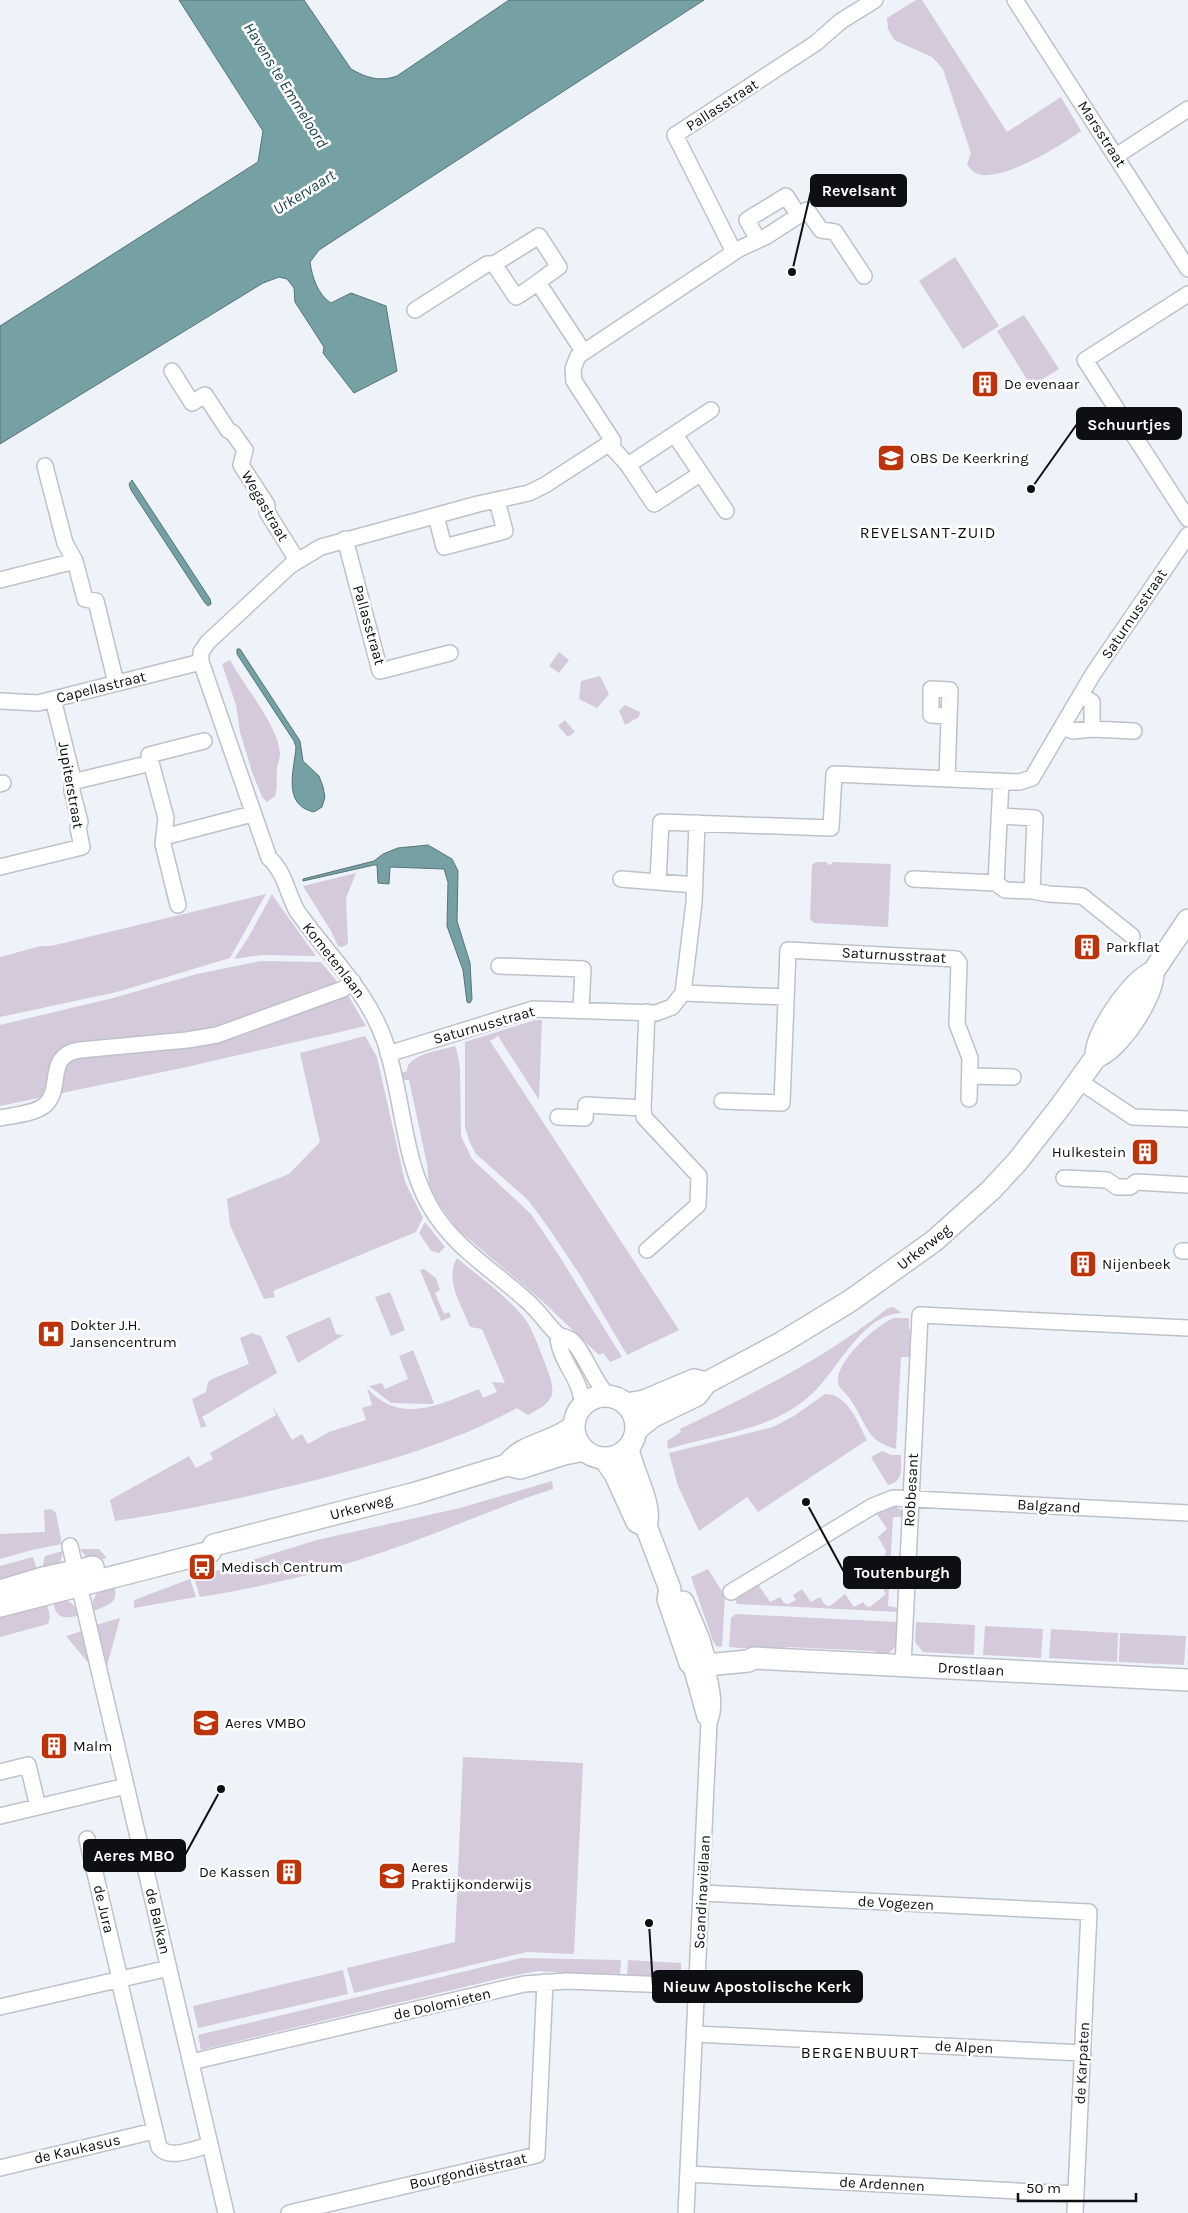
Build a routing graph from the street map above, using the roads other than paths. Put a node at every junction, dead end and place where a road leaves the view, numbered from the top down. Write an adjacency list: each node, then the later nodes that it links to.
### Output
1 (875, 0): 7 (street, Pallasstraat)
2 (1015, 0): 4 (street, Marsstraat)
3 (1188, 109): 4 (street)
4 (1116, 156): 9 (street, Marsstraat)
5 (798, 216): 6 (street); 6 (street); 10 (street)
6 (758, 240): 7 (street)
7 (734, 252): 14 (street)
8 (494, 264): 11 (street); 11 (street); 13 (street)
9 (1188, 269)
10 (864, 276)
11 (539, 284): 14 (street)
12 (1188, 294): 25 (street)
13 (415, 310)
14 (583, 351): 18 (street)
15 (172, 371): 28 (street, Wegastraat)
16 (711, 410): 17 (street)
17 (675, 435): 19 (street); 21 (street)
18 (609, 444): 19 (street); 22 (street)
19 (628, 465): 21 (street)
20 (45, 466): 29 (street)
21 (700, 474): 23 (street)
22 (497, 500): 24 (street); 24 (street)
23 (726, 511)
24 (436, 516): 27 (street)
25 (1188, 519)
26 (1188, 535): 34 (street, Saturnusstraat)
27 (345, 539): 28 (street); 31 (street, Pallasstraat)
28 (297, 560): 32 (street)
29 (75, 561): 30 (street); 33 (street)
30 (0, 580)
31 (450, 653)
32 (201, 662): 33 (street, Capellastraat); 46 (street, Kometenlaan)
33 (116, 682): 35 (street, Capellastraat)
34 (1081, 695): 38 (street, Saturnusstraat); 39 (street)
35 (53, 699): 36 (street, Capellastraat); 45 (street, Jupiterstraat)
36 (0, 701)
37 (949, 716): 43 (street)
38 (1063, 727): 39 (street); 44 (street, Saturnusstraat)
39 (1092, 729): 40 (street)
40 (1134, 731)
41 (204, 741): 42 (street)
42 (151, 763): 45 (street); 49 (street)
43 (947, 779): 44 (street, Saturnusstraat); 48 (street, Saturnusstraat)
44 (1000, 781): 47 (street)
45 (72, 782): 50 (street, Jupiterstraat)
46 (252, 814): 49 (street); 61 (street, Kometenlaan)
47 (999, 816): 54 (street); 56 (street)
48 (697, 823): 53 (street, Saturnusstraat); 55 (street)
49 (164, 837): 57 (street)
50 (0, 867)
51 (621, 879): 53 (street)
52 (913, 879): 54 (street)
53 (658, 881): 55 (street)
54 (996, 883): 56 (street)
55 (695, 885): 62 (street)
56 (1032, 891): 59 (street)
57 (178, 905)
58 (1188, 920): 69 (main road, Urkerweg)
59 (1132, 936)
60 (499, 966): 64 (street)
61 (353, 982): 66 (street, Kometenlaan); 74 (street)
62 (683, 993): 63 (street); 65 (street, Saturnusstraat)
63 (786, 998): 67 (street, Saturnusstraat); 71 (street, Saturnusstraat)
64 (581, 1009): 65 (street, Saturnusstraat); 66 (street, Saturnusstraat)
65 (647, 1012): 72 (street)
66 (388, 1054): 80 (street, Kometenlaan)
67 (970, 1076): 68 (street); 70 (street, Saturnusstraat)
68 (1013, 1077)
69 (1079, 1081): 75 (street); 81 (main road, Urkerweg)
70 (969, 1099)
71 (722, 1101)
72 (643, 1108): 73 (street); 78 (street)
73 (558, 1117)
74 (0, 1118)
75 (1188, 1119)
76 (1064, 1178): 77 (street)
77 (1188, 1185)
78 (647, 1250)
79 (1186, 1328): 89 (street, Robbesant)
80 (558, 1335): 82 (street, Kometenlaan); 83 (street, Kometenlaan)
81 (706, 1383): 82 (main road, Urkerweg); 85 (main road, Urkerweg)
82 (617, 1400): 83 (main road); 85 (main road)
83 (582, 1406): 84 (main road)
84 (574, 1426): 86 (main road); 88 (main road, Urkerweg)
85 (632, 1439): 87 (main road); 91 (main road, Scandinaviëlaan)
86 (584, 1450): 87 (main road); 88 (main road, Urkerweg)
87 (604, 1458): 91 (main road, Scandinaviëlaan)
88 (507, 1465): 93 (main road, Urkerweg)
89 (911, 1499): 90 (street, Balgzand); 95 (street, Balgzand); 98 (street, Robbesant)
90 (1188, 1513)
91 (646, 1526): 97 (main road, Scandinaviëlaan)
92 (70, 1546): 93 (street)
93 (77, 1578): 94 (main road, Urkerweg); 96 (main road, Urkerweg); 101 (street, de Balkan)
94 (0, 1592)
95 (731, 1592)
96 (0, 1606)
97 (699, 1660): 98 (main road, Drostlaan); 105 (street, Scandinaviëlaan)
98 (903, 1666): 99 (main road, Drostlaan)
99 (1188, 1680)
100 (0, 1772): 102 (street)
101 (126, 1786): 102 (street); 107 (street, de Balkan)
102 (38, 1807): 103 (street)
103 (0, 1816)
104 (87, 1838): 108 (street, de Jura)
105 (702, 1893): 106 (street, de Vogezen); 110 (street, Scandinaviëlaan)
106 (1089, 1912): 113 (street, de Karpaten)
107 (169, 1968): 108 (street); 114 (street, de Balkan)
108 (120, 1980): 111 (street); 115 (street)
109 (545, 1982): 110 (street, de Dolomieten); 114 (street, de Dolomieten); 121 (street, Bourgondiëstraat)
110 (697, 1986): 112 (street, Scandinaviëlaan)
111 (0, 2007)
112 (695, 2034): 113 (street, de Alpen); 118 (street, Scandinaviëlaan)
113 (1082, 2053): 119 (street, de Karpaten)
114 (191, 2062): 116 (street, de Balkan)
115 (154, 2131): 116 (street); 117 (street, de Kaukasus)
116 (210, 2145): 120 (street, de Balkan)
117 (0, 2168)
118 (688, 2174): 119 (street, de Ardennen); 122 (street, Scandinaviëlaan)
119 (1075, 2194): 123 (street, de Karpaten)
120 (226, 2213)
121 (289, 2213)
122 (686, 2213)
123 (1075, 2213)

